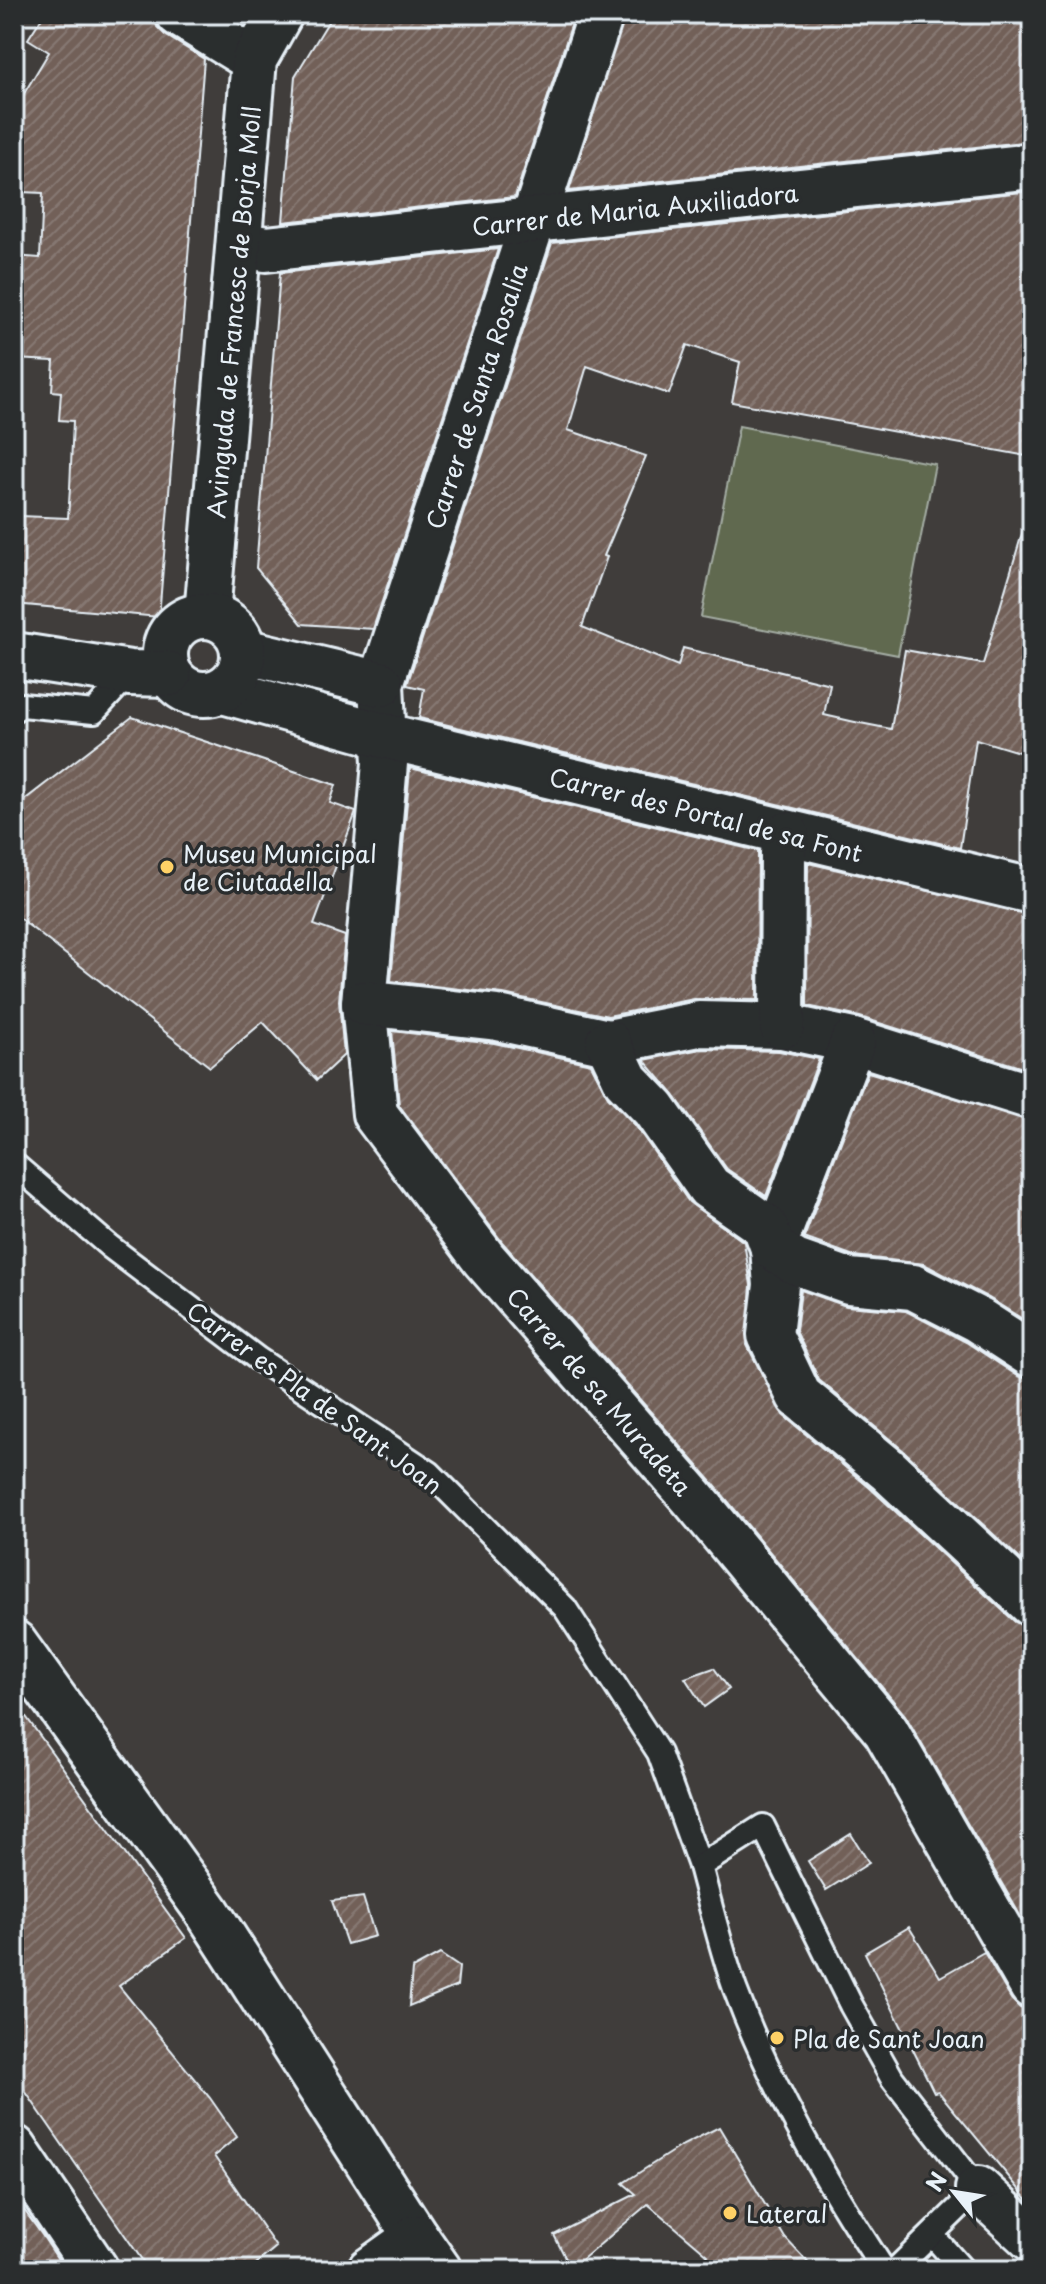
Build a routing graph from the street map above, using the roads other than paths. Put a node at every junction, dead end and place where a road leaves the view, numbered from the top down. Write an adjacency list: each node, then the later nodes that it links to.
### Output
1 (179, 14): 4 (street)
2 (280, 14): 4 (street, Avinguda de Francesc de Borja Moll)
3 (601, 14): 6 (street, Carrer de Santa Rosalia)
4 (254, 60): 7 (street, Avinguda de Francesc de Borja Moll)
5 (1032, 166): 6 (street, Carrer de Maria Auxiliadora)
6 (533, 221): 7 (street, Carrer de Maria Auxiliadora); 12 (street, Carrer de Santa Rosalia)
7 (239, 244): 8 (street, Avinguda de Francesc de Borja Moll)
8 (207, 615): 9 (street); 11 (street)
9 (243, 651): 12 (street); 13 (street)
10 (14, 655): 11 (street)
11 (149, 674): 13 (street); 14 (lane)
12 (381, 684): 15 (street, Carrer de Santa Rosalia)
13 (223, 691): 15 (street, Carrer des Portal de sa Font)
14 (14, 710)
15 (381, 735): 16 (street, Carrer des Portal de sa Font); 18 (street, Carrer de sa Muradeta)
16 (787, 834): 17 (street, Carrer des Portal de sa Font); 19 (street)
17 (1032, 891)
18 (364, 1003): 21 (street); 29 (street, Carrer de sa Muradeta)
19 (782, 1026): 20 (street); 21 (street)
20 (853, 1041): 22 (street); 24 (street)
21 (608, 1042): 24 (street)
22 (1029, 1087)
23 (16, 1162): 28 (lane, Carrer es Pla de Sant Joan)
24 (773, 1248): 25 (street); 26 (street)
25 (1032, 1355)
26 (1032, 1604)
27 (14, 1643): 34 (street)
28 (700, 1866): 31 (lane); 37 (lane, Carrer es Pla de Sant Joan)
29 (1032, 1986)
30 (14, 2148): 35 (street)
31 (978, 2189): 32 (lane); 33 (street)
32 (932, 2235): 38 (lane); 39 (lane)
33 (1032, 2239)
34 (427, 2254): 36 (street)
35 (96, 2270)
36 (370, 2270)
37 (884, 2270)
38 (895, 2270)
39 (963, 2270)

